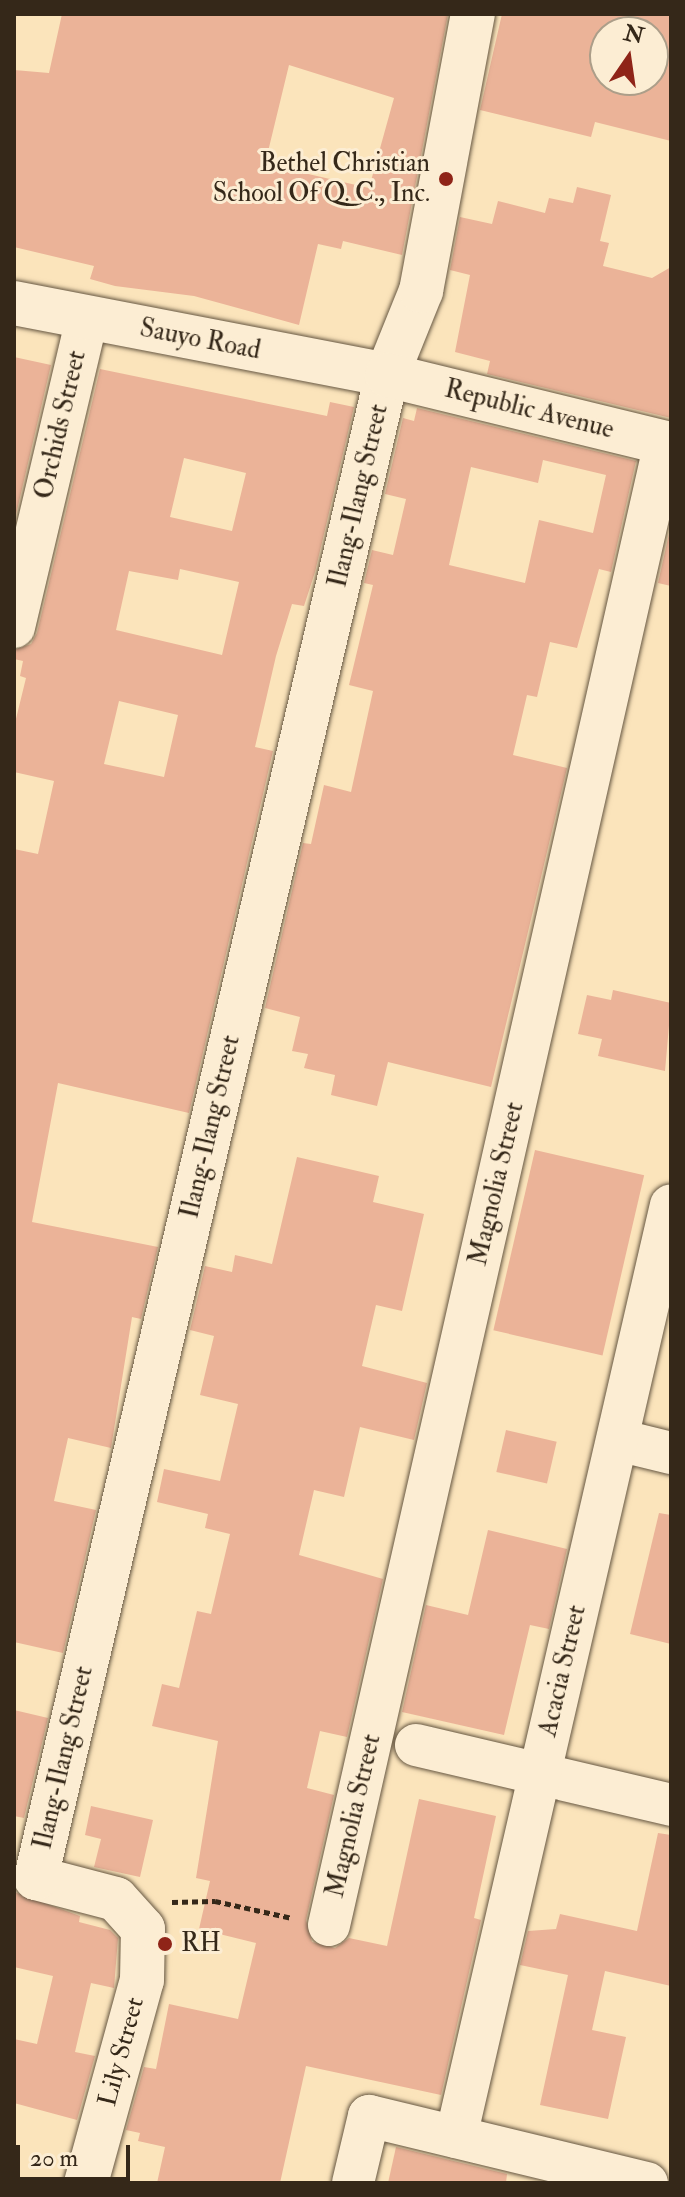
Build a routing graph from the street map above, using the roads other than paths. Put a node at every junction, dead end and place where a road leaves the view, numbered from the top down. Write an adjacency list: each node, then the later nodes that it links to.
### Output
1 (473, 14): 4 (street, Ilang-Ilang Street)
2 (14, 303): 3 (street, Sauyo Road)
3 (87, 318): 4 (street, Sauyo Road); 6 (street, Orchids Street)
4 (387, 375): 5 (street, Republic Avenue); 13 (street, Ilang-Ilang Street)
5 (668, 444): 14 (street, Magnolia Street)
6 (14, 627)
7 (671, 1205): 8 (street, Acacia Street)
8 (618, 1440): 9 (street); 11 (street, Acacia Street)
9 (671, 1453)
10 (416, 1745): 11 (street)
11 (538, 1775): 12 (street); 15 (street, Acacia Street)
12 (671, 1805)
13 (25, 1875): 16 (street, Lily Street)
14 (329, 1925)
15 (456, 2137): 17 (street); 18 (street)
16 (86, 2183)
17 (353, 2183)
18 (647, 2183)

